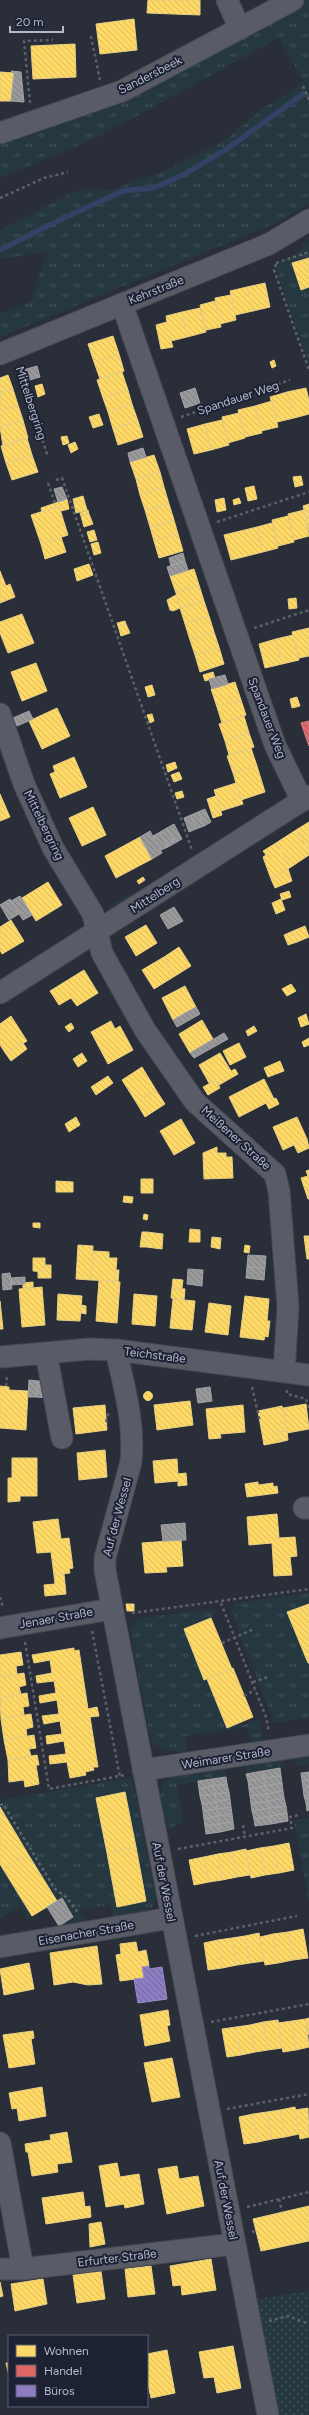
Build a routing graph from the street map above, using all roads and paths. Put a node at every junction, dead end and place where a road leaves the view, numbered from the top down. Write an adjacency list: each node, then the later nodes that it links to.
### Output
1 (226, 0): 3 (street)
2 (293, 0): 3 (street, Sandersbeek)
3 (240, 28): 8 (street, Sandersbeek)
4 (91, 36): 8 (path)
5 (54, 40): 7 (path)
6 (303, 86): 9 (path)
7 (30, 94)
8 (106, 97): 10 (street, Sandersbeek)
9 (309, 100)
10 (0, 132)
11 (68, 172): 12 (path)
12 (0, 198)
13 (309, 220): 17 (street, Kehrstraße)
14 (309, 252): 15 (path)
15 (300, 256)
16 (276, 264): 19 (path)
17 (122, 304): 18 (street, Kehrstraße); 21 (street, Spandauer Weg)
18 (6, 352): 22 (path, Mittelbergring)
19 (309, 370)
20 (290, 380): 21 (path, Spandauer Weg)
21 (163, 423): 27 (street, Spandauer Weg)
22 (48, 457)
23 (56, 480): 32 (path)
24 (48, 482): 26 (path)
25 (309, 492): 27 (path)
26 (55, 503)
27 (200, 528): 29 (street, Spandauer Weg)
28 (309, 610): 29 (path)
29 (237, 634): 31 (street, Spandauer Weg)
30 (0, 714): 33 (street, Mittelbergring)
31 (305, 799): 32 (street, Mittelberg)
32 (198, 867): 33 (street, Mittelberg)
33 (97, 932): 34 (street, Mittelberg); 39 (street, Meißener Straße)
34 (0, 993)
35 (116, 1350): 36 (street, Teichstraße); 38 (street, Teichstraße); 47 (street, Auf der Wessel)
36 (46, 1353): 37 (street, Teichstraße); 44 (street)
37 (0, 1357)
38 (249, 1367): 39 (street, Teichstraße); 43 (path)
39 (284, 1372): 40 (street, Teichstraße)
40 (309, 1375)
41 (107, 1415): 42 (path)
42 (106, 1422)
43 (260, 1422)
44 (62, 1438)
45 (309, 1590): 46 (path)
46 (221, 1603): 47 (path); 52 (path)
47 (112, 1609): 48 (street, Jenaer Straße); 60 (street, Auf der Wessel)
48 (88, 1613): 49 (street, Jenaer Straße); 61 (path)
49 (22, 1624): 50 (street, Jenaer Straße); 61 (path)
50 (0, 1628)
51 (254, 1629): 52 (path)
52 (234, 1637): 53 (path); 55 (path)
53 (222, 1643)
54 (268, 1677): 55 (path)
55 (252, 1682): 56 (path)
56 (255, 1690): 57 (path); 59 (path)
57 (244, 1696)
58 (309, 1745): 59 (street, Weimarer Straße)
59 (272, 1751): 60 (street, Weimarer Straße)
60 (143, 1770): 61 (path); 66 (street, Auf der Wessel)
61 (120, 1777)
62 (0, 1804): 69 (path)
63 (299, 1816): 65 (path)
64 (243, 1825): 65 (path)
65 (245, 1837): 66 (path)
66 (158, 1853): 68 (street, Auf der Wessel)
67 (297, 1916): 70 (path)
68 (171, 1918): 69 (street, Eisenacher Straße); 70 (street, Auf der Wessel)
69 (88, 1932): 71 (street, Eisenacher Straße)
70 (175, 1939): 73 (street, Auf der Wessel)
71 (0, 1947)
72 (309, 2004): 73 (path)
73 (191, 2025): 75 (street, Auf der Wessel)
74 (309, 2094): 75 (path)
75 (209, 2113): 79 (street, Auf der Wessel)
76 (0, 2143): 83 (street)
77 (309, 2192): 78 (path)
78 (280, 2199): 79 (path); 80 (path)
79 (228, 2212): 81 (street, Auf der Wessel)
80 (282, 2212)
81 (234, 2244): 83 (street, Erfurter Straße); 85 (street, Auf der Wessel)
82 (0, 2269): 83 (street, Erfurter Straße)
83 (23, 2270)
84 (309, 2324): 85 (path)
85 (250, 2325): 86 (street, Auf der Wessel)
86 (268, 2415)

